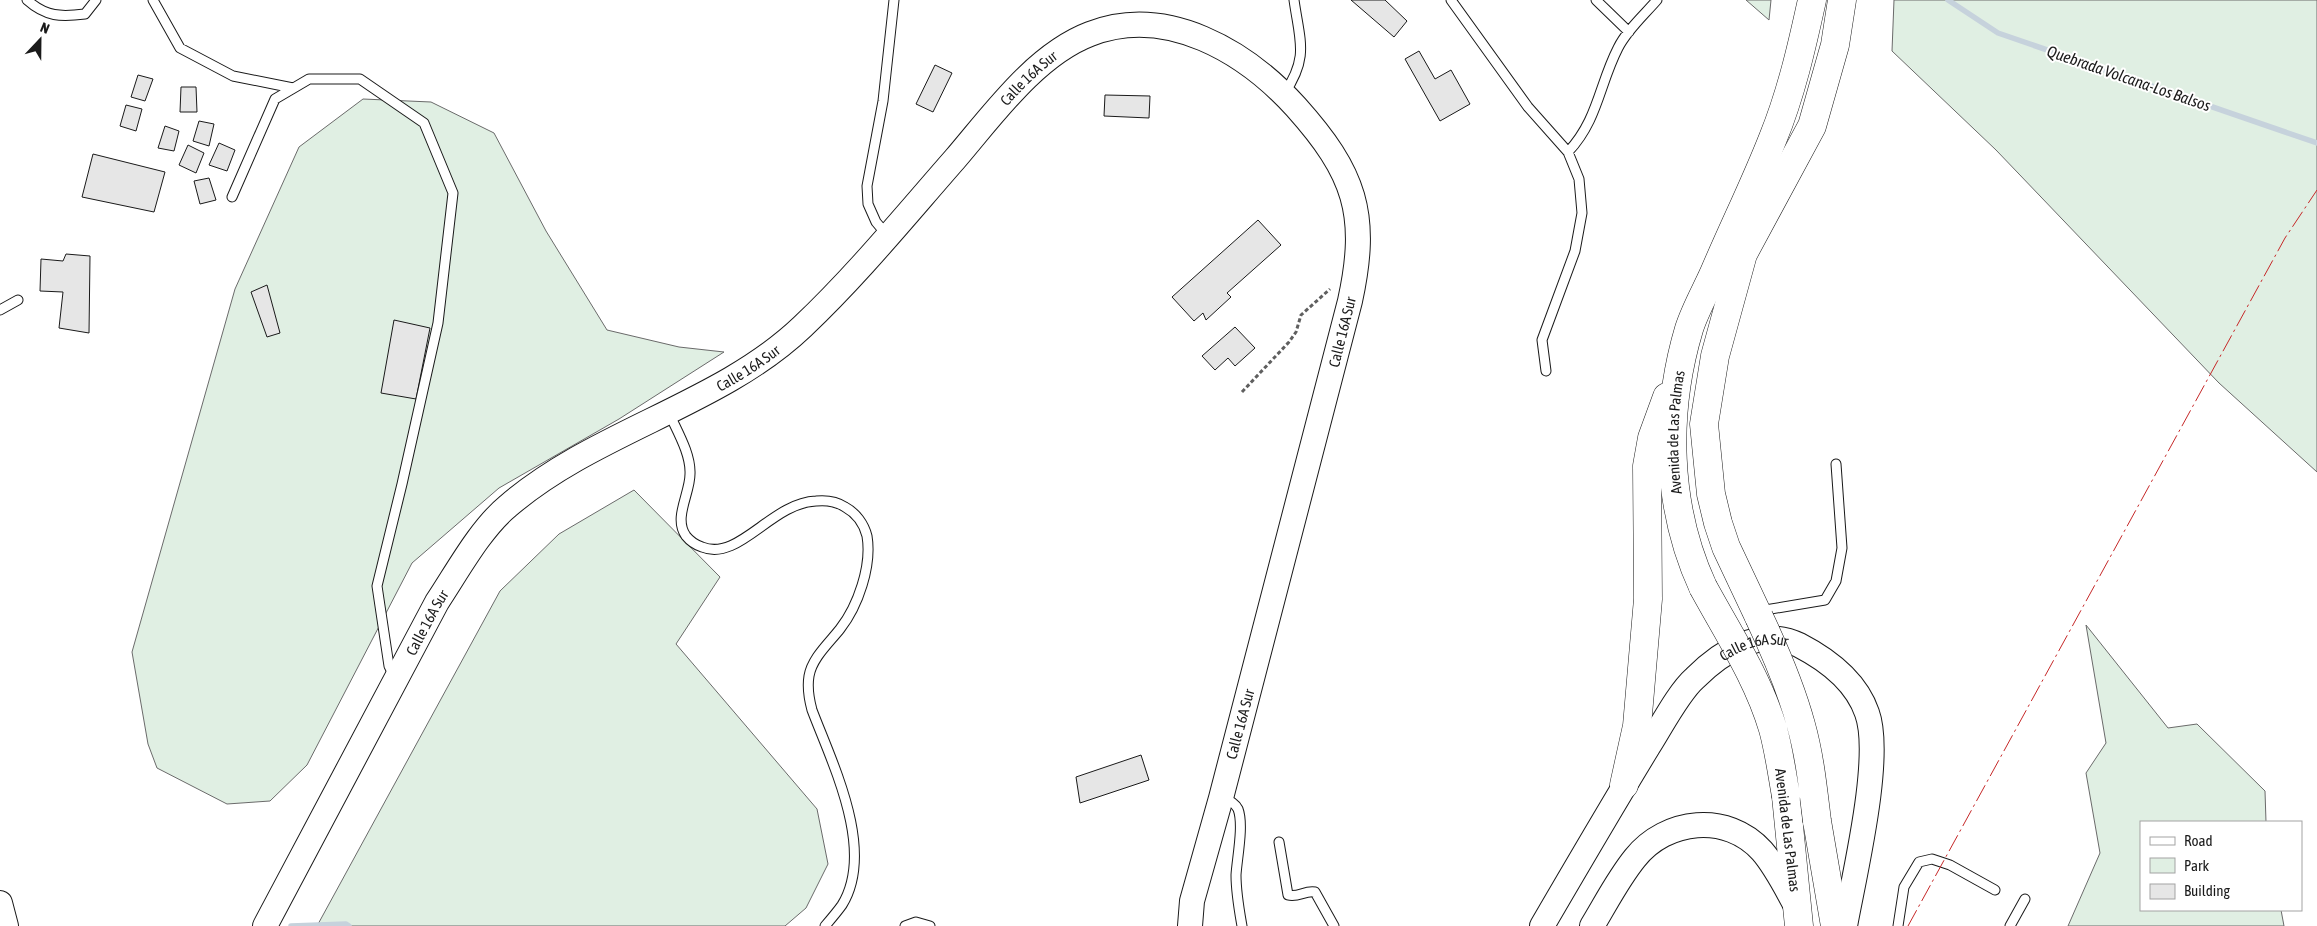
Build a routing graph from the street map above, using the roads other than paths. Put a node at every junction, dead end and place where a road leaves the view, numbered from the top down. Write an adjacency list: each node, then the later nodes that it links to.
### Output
1 (27, 0): 2 (lane)
2 (96, 0)
3 (153, 0): 12 (lane)
4 (894, 0): 16 (lane)
5 (1294, 0): 13 (lane)
6 (1451, 0): 14 (lane)
7 (1596, 0): 11 (lane)
8 (1657, 0): 11 (lane)
9 (1812, 0): 19 (main road, Avenida de Las Palmas)
10 (1842, 0): 23 (main road, Avenida de Las Palmas)
11 (1629, 32): 14 (lane)
12 (293, 88): 15 (lane); 24 (lane)
13 (1284, 94): 16 (main road, Calle 16A Sur); 26 (main road, Calle 16A Sur)
14 (1568, 152): 20 (lane)
15 (232, 197)
16 (888, 236): 21 (main road, Calle 16A Sur)
17 (18, 300): 18 (lane)
18 (0, 310)
19 (1679, 370): 25 (main road); 31 (main road, Avenida de Las Palmas, bridge)
20 (1546, 371)
21 (668, 411): 24 (main road, Calle 16A Sur); 34 (lane)
22 (1836, 464): 23 (lane)
23 (1758, 614): 42 (main road, Avenida de Las Palmas, bridge)
24 (396, 680): 33 (main road, Calle 16A Sur)
25 (1624, 786): 40 (main road, Calle 16A Sur); 43 (main road, Calle 16A Sur)
26 (1221, 798): 37 (main road, Calle 16A Sur); 38 (lane)
27 (1279, 842): 39 (lane)
28 (1995, 890): 44 (lane)
29 (2025, 899): 45 (lane)
30 (0, 904): 32 (main road)
31 (1799, 917): 41 (main road)
32 (6, 926)
33 (266, 926)
34 (825, 926)
35 (905, 926): 36 (lane)
36 (930, 926)
37 (1190, 926)
38 (1242, 926)
39 (1334, 926)
40 (1542, 926)
41 (1592, 926)
42 (1835, 926)
43 (1845, 926)
44 (1898, 926)
45 (2010, 926)

